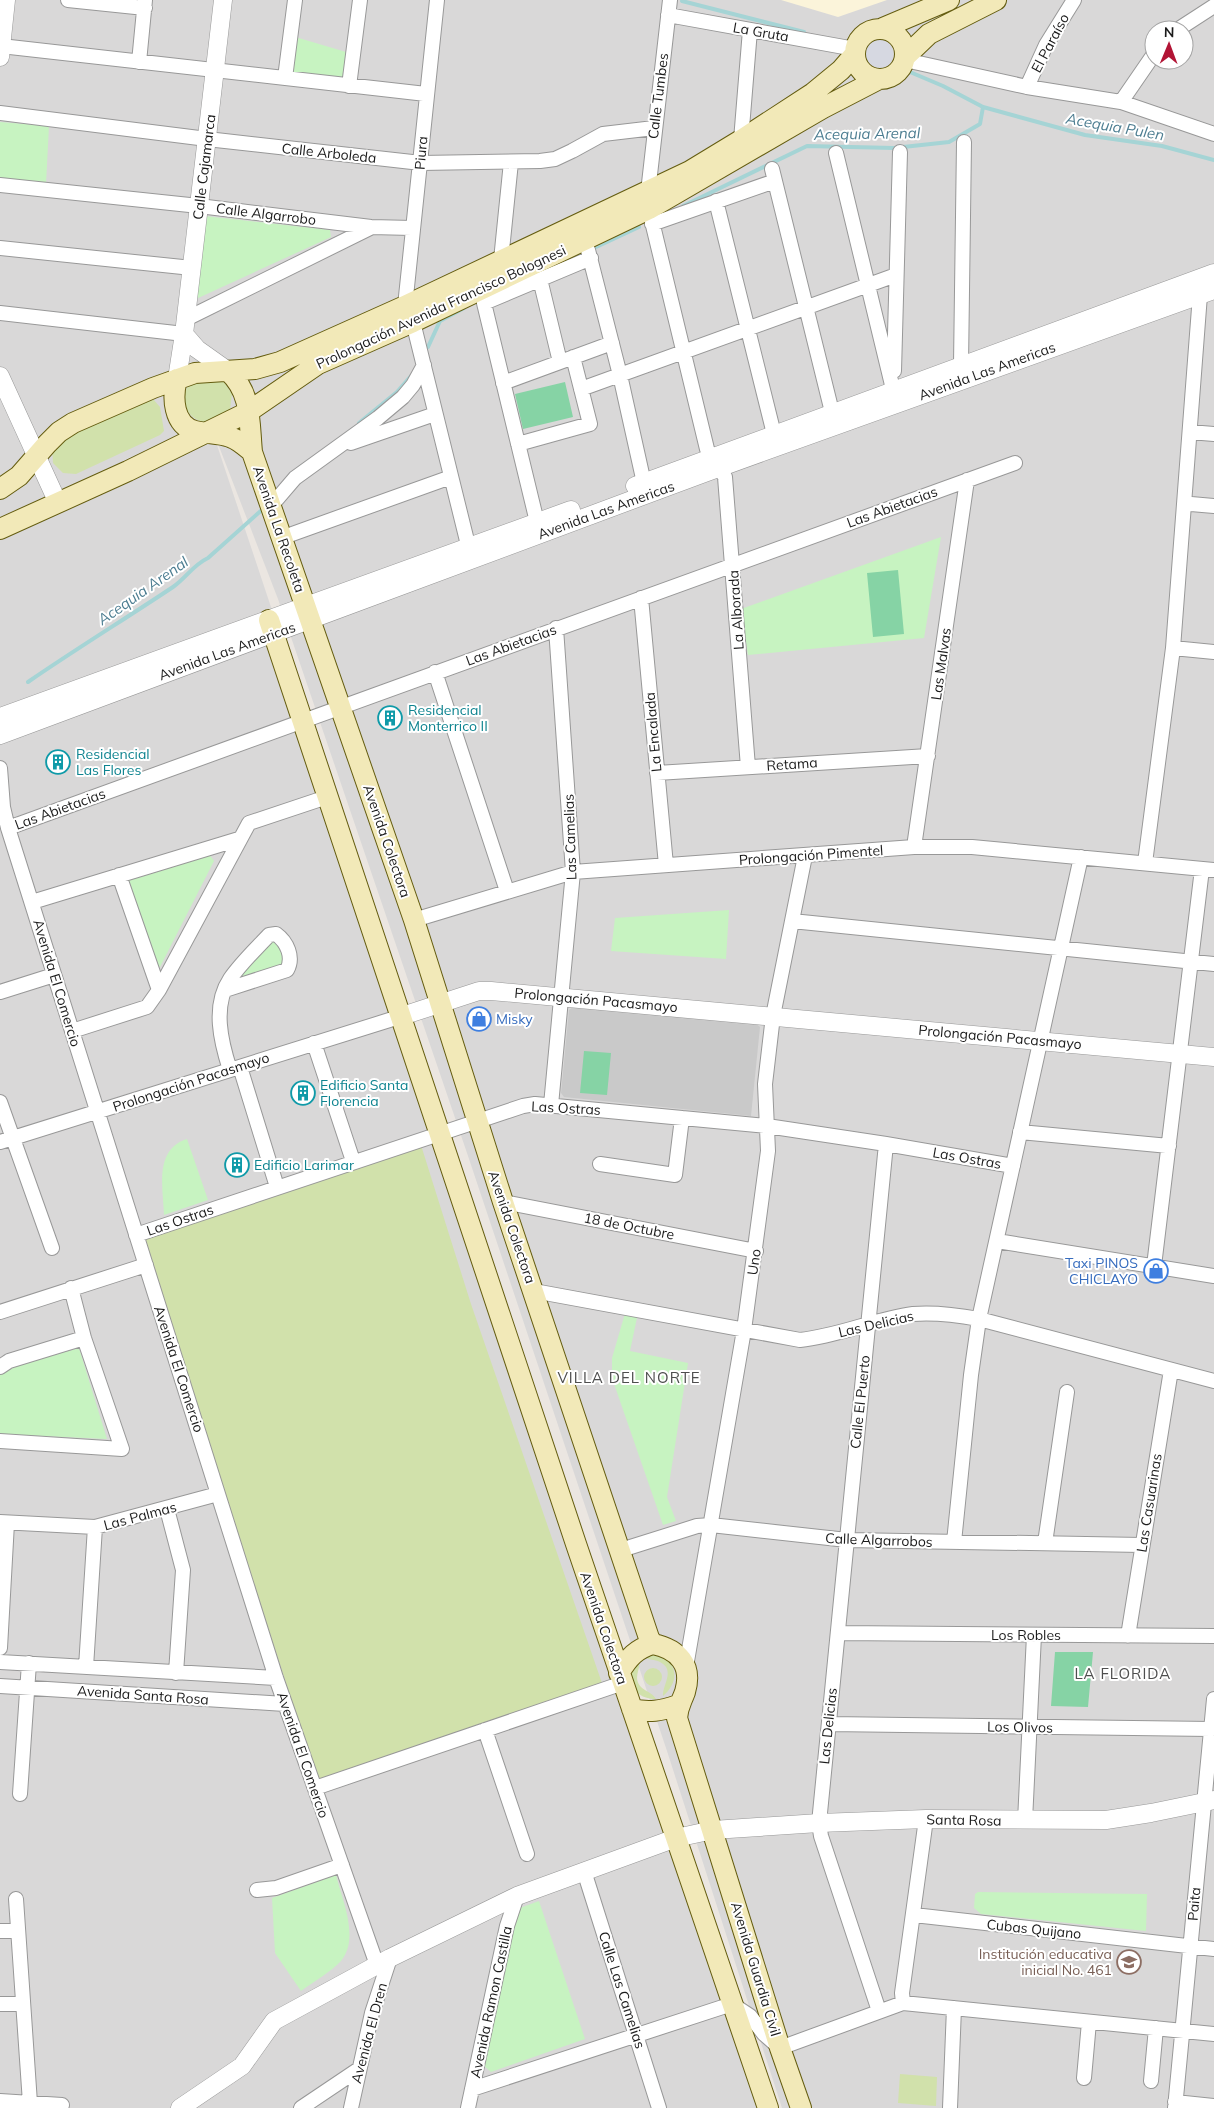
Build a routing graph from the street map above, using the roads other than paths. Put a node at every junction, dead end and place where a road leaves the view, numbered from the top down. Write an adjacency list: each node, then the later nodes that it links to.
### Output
1 (6, 0): 17 (street)
2 (68, 0): 11 (street)
3 (223, 0): 22 (street, Calle Cajamarca)
4 (295, 0): 23 (street)
5 (360, 0): 25 (street)
6 (437, 0): 27 (street, Piura)
7 (670, 0): 13 (street, Calle Tumbes)
8 (949, 0): 15 (main road)
9 (996, 0): 19 (main road)
10 (1074, 0): 26 (street, El Paraíso)
11 (145, 4): 20 (street)
12 (1214, 6): 14 (street)
13 (668, 15): 16 (street, La Gruta); 30 (street, Calle Tumbes)
14 (1192, 20)
15 (884, 28): 18 (main road); 19 (main road)
16 (750, 30): 18 (street, La Gruta); 33 (street)
17 (1, 51): 20 (street)
18 (854, 52): 24 (main road); 33 (main road, Prolongación Avenida Francisco Bolognesi)
19 (905, 59): 24 (main road); 26 (street)
20 (139, 62): 22 (street)
21 (1144, 69): 28 (street)
22 (215, 70): 23 (street); 32 (street, Calle Cajamarca)
23 (285, 78): 25 (street)
24 (879, 79): 42 (main road, Prolongación Avenida Francisco Bolognesi)
25 (349, 86): 27 (street)
26 (1027, 87): 28 (street)
27 (426, 94): 38 (street, Piura)
28 (1121, 102): 31 (street)
29 (0, 112): 32 (street, Calle Arboleda)
30 (654, 128): 37 (street, Calle Arboleda); 42 (street, Calle Tumbes)
31 (1214, 134)
32 (207, 140): 38 (street, Calle Arboleda); 41 (street, Calle Cajamarca)
33 (741, 140): 42 (main road, Prolongación Avenida Francisco Bolognesi)
34 (964, 142): 65 (street)
35 (900, 152): 50 (street)
36 (836, 153): 52 (street)
37 (511, 162): 38 (street, Calle Arboleda); 47 (street)
38 (421, 163): 44 (street, Piura)
39 (0, 185): 41 (street, Calle Algarrobo)
40 (716, 201): 42 (street); 54 (street); 58 (street)
41 (199, 206): 43 (street, Calle Algarrobo); 48 (street, Calle Cajamarca)
42 (650, 208): 46 (main road, Prolongación Avenida Francisco Bolognesi); 47 (main road, Prolongación Avenida Francisco Bolognesi); 60 (street, Calle Tumbes)
43 (370, 227): 44 (street, Calle Algarrobo); 57 (street)
44 (412, 228): 56 (street, Piura)
45 (0, 248): 48 (street)
46 (587, 249): 51 (street); 56 (main road, Prolongación Avenida Francisco Bolognesi); 59 (street)
47 (501, 260): 56 (main road, Prolongación Avenida Francisco Bolognesi)
48 (192, 268): 57 (street, Calle Cajamarca)
49 (1214, 273): 65 (street, Avenida Las Americas)
50 (896, 275): 52 (street); 71 (street)
51 (540, 280): 62 (street); 69 (street)
52 (867, 286): 54 (street); 71 (street)
53 (1207, 292): 65 (street, Avenida Las Americas); 75 (street)
54 (806, 308): 58 (street); 73 (street)
55 (0, 313): 57 (street)
56 (409, 314): 63 (street); 64 (main road, Prolongación Avenida Francisco Bolognesi); 72 (main road, Prolongación Avenida Francisco Bolognesi)
57 (185, 326): 64 (street); 68 (street, Calle Cajamarca)
58 (747, 329): 60 (street); 77 (street)
59 (612, 343): 61 (street); 66 (street)
60 (684, 352): 66 (street); 83 (street, La Alborada)
61 (574, 357): 62 (street); 70 (street)
62 (560, 362): 69 (street)
63 (424, 365): 74 (street); 80 (street)
64 (228, 371): 68 (main road, Prolongación Avenida Francisco Bolognesi); 72 (main road)
65 (963, 372): 71 (street, Avenida Las Americas); 83 (street, Avenida Las Americas)
66 (620, 375): 70 (street); 87 (street)
67 (0, 376): 82 (street)
68 (177, 379): 76 (main road, Calle Cajamarca); 82 (main road, Prolongación Avenida Francisco Bolognesi)
69 (503, 383): 79 (street)
70 (581, 389): 79 (street)
71 (893, 390): 73 (street, Avenida Las Americas)
72 (248, 412): 76 (main road, Prolongación Avenida Francisco Bolognesi); 81 (main road, Avenida La Recoleta)
73 (832, 412): 77 (street, Avenida Las Americas)
74 (435, 414): 80 (street); 85 (street)
75 (1190, 432): 78 (street); 102 (street)
76 (204, 433): 81 (main road, Avenida La Recoleta); 89 (main road, Prolongación Avenida Francisco Bolognesi)
77 (774, 434): 83 (street, Avenida Las Americas)
78 (1214, 434)
79 (518, 444): 93 (street)
80 (336, 448): 91 (street)
81 (252, 452): 91 (main road, Avenida La Recoleta)
82 (35, 457): 88 (main road, Prolongación Avenida Francisco Bolognesi); 89 (street)
83 (716, 462): 87 (street, Avenida Las Americas); 96 (street, Avenida Las Americas); 97 (street, La Alborada)
84 (1015, 463): 86 (street, Las Abietacias)
85 (451, 477): 95 (street); 96 (street)
86 (968, 480): 97 (street, Las Abietacias); 109 (street, Las Malvas)
87 (644, 483): 93 (street, Avenida Las Americas)
88 (0, 489)
89 (58, 503): 94 (main road, Prolongación Avenida Francisco Bolognesi)
90 (1192, 504): 92 (street)
91 (271, 506): 95 (main road, Avenida La Recoleta)
92 (1214, 506)
93 (537, 522): 96 (street, Avenida Las Americas)
94 (0, 528)
95 (281, 538): 99 (main road, Avenida La Recoleta)
96 (470, 554): 99 (street, Avenida Las Americas)
97 (733, 565): 98 (street, Las Abietacias); 110 (street, La Alborada)
98 (640, 598): 101 (street, Las Abietacias); 112 (street, La Encalada)
99 (308, 613): 100 (street, Avenida Las Americas); 105 (main road, Avenida Colectora)
100 (271, 627): 106 (street, Avenida Las Americas); 107 (main road, Avenida Colectora); 108 (street, Avenida Las Americas)
101 (556, 628): 104 (street, Las Abietacias); 122 (street, Las Camelias)
102 (1173, 648): 103 (street); 119 (street)
103 (1214, 652)
104 (435, 672): 105 (street, Las Abietacias); 124 (street)
105 (340, 706): 107 (street, Las Abietacias); 126 (main road, Avenida Colectora)
106 (0, 717)
107 (302, 720): 113 (main road, Avenida Colectora); 114 (street, Las Abietacias)
108 (0, 735)
109 (928, 756): 110 (street, Retama); 116 (street, Las Malvas)
110 (748, 767): 112 (street, Retama)
111 (0, 768): 114 (street, Avenida El Comercio)
112 (657, 773): 120 (street, La Encalada)
113 (327, 797): 115 (street); 138 (main road, Avenida Colectora)
114 (8, 828): 125 (street, Avenida El Comercio)
115 (239, 839): 123 (street); 132 (street)
116 (914, 848): 117 (street, Prolongación Pimentel); 118 (street, Prolongación Pimentel)
117 (805, 856): 120 (street, Prolongación Pimentel); 127 (street, Uno)
118 (1081, 857): 119 (street, Prolongación Pimentel); 128 (street)
119 (1145, 863): 121 (street, Prolongación Pimentel)
120 (666, 865): 122 (street, Prolongación Pimentel)
121 (1208, 869): 129 (street)
122 (573, 872): 124 (street, Prolongación Pimentel); 135 (street, Las Camelias)
123 (119, 875): 125 (street); 132 (street)
124 (507, 891): 126 (street, Prolongación Pimentel)
125 (32, 902): 131 (street, Avenida El Comercio)
126 (414, 920): 136 (main road, Avenida Colectora)
127 (792, 921): 128 (street); 137 (street, Uno)
128 (1060, 948): 129 (street); 140 (street)
129 (1191, 962): 130 (street); 142 (street)
130 (1214, 964)
131 (54, 975): 134 (street); 139 (street, Avenida El Comercio)
132 (159, 990): 139 (street)
133 (225, 990): 133 (street); 144 (street)
134 (0, 992)
135 (561, 996): 136 (street, Prolongación Pacasmayo); 137 (street, Prolongación Pacasmayo); 146 (street, Las Camelias)
136 (441, 1003): 138 (street, Prolongación Pacasmayo); 149 (main road, Avenida Colectora)
137 (773, 1016): 140 (street, Prolongación Pacasmayo); 150 (street, Uno)
138 (399, 1017): 141 (street, Prolongación Pacasmayo); 152 (main road, Avenida Colectora)
139 (72, 1031): 147 (street, Avenida El Comercio)
140 (1039, 1040): 142 (street, Prolongación Pacasmayo); 151 (street)
141 (314, 1043): 144 (street, Prolongación Pacasmayo); 156 (street)
142 (1180, 1053): 143 (street, Prolongación Pacasmayo); 155 (street)
143 (1214, 1057)
144 (235, 1068): 147 (street, Prolongación Pacasmayo); 159 (street)
145 (0, 1102): 153 (street)
146 (551, 1105): 148 (street, Las Ostras); 149 (street, Las Ostras)
147 (98, 1112): 153 (street, Prolongación Pacasmayo); 161 (street, Avenida El Comercio)
148 (682, 1118): 150 (street, Las Ostras); 157 (street)
149 (477, 1121): 152 (street, Las Ostras); 160 (main road, Avenida Colectora)
150 (767, 1126): 154 (street, Las Ostras); 164 (street, Uno)
151 (1020, 1132): 155 (street); 158 (street)
152 (438, 1133): 156 (street, Las Ostras); 202 (main road, Avenida Colectora)
153 (6, 1140): 163 (street)
154 (886, 1144): 158 (street, Las Ostras); 172 (street, Calle El Puerto)
155 (1169, 1146): 166 (street)
156 (353, 1161): 159 (street, Las Ostras)
157 (600, 1164)
158 (1013, 1166): 162 (street)
159 (277, 1187): 161 (street, Las Ostras)
160 (503, 1202): 164 (street, 18 de Octubre); 169 (main road, Avenida Colectora)
161 (136, 1235): 165 (street, Avenida El Comercio)
162 (997, 1241): 166 (street); 171 (street)
163 (52, 1248)
164 (756, 1251): 173 (street, Uno)
165 (146, 1266): 168 (street); 180 (street, Avenida El Comercio)
166 (1154, 1266): 167 (street)
167 (1214, 1276)
168 (71, 1288): 170 (street); 174 (street)
169 (534, 1290): 173 (street, Las Delicias); 189 (main road, Avenida Colectora)
170 (0, 1312)
171 (979, 1319): 172 (street, Las Delicias); 176 (street, Las Delicias); 186 (street)
172 (868, 1325): 173 (street, Las Delicias); 185 (street, Calle El Puerto)
173 (744, 1330): 183 (street, Uno)
174 (84, 1338): 175 (street); 179 (street)
175 (0, 1366)
176 (1171, 1370): 177 (street, Las Delicias); 188 (street, Las Casuarinas)
177 (1214, 1381)
178 (1067, 1392): 187 (street)
179 (0, 1441)
180 (218, 1494): 181 (street, Las Palmas); 201 (street, Avenida El Comercio)
181 (167, 1509): 184 (street, Las Palmas); 200 (street)
182 (4, 1522): 184 (street, Las Palmas); 195 (street)
183 (711, 1525): 185 (street, Calle Algarrobos); 189 (street, Calle Algarrobos); 199 (street, Uno)
184 (95, 1527): 198 (street)
185 (847, 1540): 186 (street, Calle Algarrobos); 190 (street, Las Delicias)
186 (954, 1542): 187 (street, Calle Algarrobos)
187 (1045, 1543): 188 (street, Calle Algarrobos)
188 (1142, 1545): 192 (street, Las Casuarinas)
189 (621, 1550): 194 (main road, Avenida Colectora)
190 (838, 1633): 191 (street, Los Robles); 209 (street, Las Delicias)
191 (1034, 1635): 192 (street, Los Robles); 210 (street)
192 (1128, 1636): 193 (street, Los Robles)
193 (1214, 1636)
194 (653, 1644): 199 (main road); 202 (main road)
195 (0, 1648)
196 (0, 1662): 197 (street, Avenida Santa Rosa)
197 (29, 1663): 198 (street, Avenida Santa Rosa); 204 (street)
198 (86, 1667): 200 (street, Avenida Santa Rosa)
199 (686, 1667): 207 (main road)
200 (176, 1673): 201 (street, Avenida Santa Rosa)
201 (276, 1678): 206 (street, Avenida El Comercio)
202 (621, 1678): 208 (main road, Avenida Colectora); 212 (street)
203 (0, 1686): 204 (street, Avenida Santa Rosa)
204 (27, 1688): 206 (street, Avenida Santa Rosa); 214 (street)
205 (1214, 1699): 211 (street, Paita)
206 (285, 1704): 213 (street, Avenida El Comercio)
207 (678, 1705): 208 (main road); 219 (main road)
208 (632, 1709): 220 (main road, Avenida Colectora)
209 (829, 1724): 210 (street, Los Olivos); 218 (street, Las Delicias)
210 (1029, 1727): 211 (street, Los Olivos); 217 (street)
211 (1211, 1729): 215 (street, Paita)
212 (485, 1730): 213 (street); 221 (street)
213 (314, 1788): 222 (street, Avenida El Comercio)
214 (20, 1794)
215 (1209, 1801): 217 (street, Santa Rosa); 230 (street, Paita)
216 (926, 1819): 217 (street, Santa Rosa); 218 (street, Santa Rosa); 227 (street)
217 (1025, 1821)
218 (819, 1823): 219 (street, Santa Rosa); 238 (street, Las Delicias)
219 (713, 1830): 220 (street, Santa Rosa); 244 (main road, Avenida Guardia Civil)
220 (676, 1838): 223 (street, Santa Rosa); 236 (main road)
221 (526, 1854)
222 (342, 1866): 224 (street); 232 (street, Avenida El Comercio)
223 (584, 1872): 225 (street, Santa Rosa); 242 (street, Calle Las Camelias)
224 (257, 1890)
225 (517, 1896): 232 (street, Santa Rosa); 248 (street, Avenida Ramon Castilla)
226 (16, 1898): 229 (street)
227 (914, 1915): 230 (street, Cubas Quijano); 233 (street)
228 (0, 1931): 229 (street)
229 (18, 1932): 235 (street)
230 (1190, 1947): 231 (street, Cubas Quijano); 241 (street, Paita)
231 (1214, 1949)
232 (384, 1961): 245 (street, Avenida El Dren); 254 (street, Santa Rosa)
233 (903, 2003): 237 (street); 238 (street)
234 (0, 2004): 235 (street)
235 (23, 2004): 250 (street)
236 (732, 2004): 242 (street); 244 (street); 259 (main road)
237 (954, 2008): 239 (street); 261 (street)
238 (879, 2011): 244 (street)
239 (1089, 2022): 240 (street); 246 (street)
240 (1156, 2028): 241 (street); 247 (street)
241 (1182, 2030): 243 (street); 252 (street, Paita)
242 (636, 2034): 248 (street); 258 (street, Calle Las Camelias)
243 (1214, 2034)
244 (780, 2048): 260 (main road, Avenida Guardia Civil)
245 (359, 2069): 255 (street); 256 (street, Avenida El Dren)
246 (1084, 2078)
247 (1151, 2081)
248 (472, 2089): 257 (street, Avenida Ramon Castilla)
249 (0, 2101): 250 (street)
250 (30, 2103): 251 (street)
251 (62, 2105)
252 (1175, 2105): 253 (street)
253 (1214, 2106)
254 (180, 2108)
255 (301, 2108)
256 (351, 2108)
257 (468, 2108)
258 (659, 2108)
259 (768, 2108)
260 (801, 2108)
261 (950, 2108)

